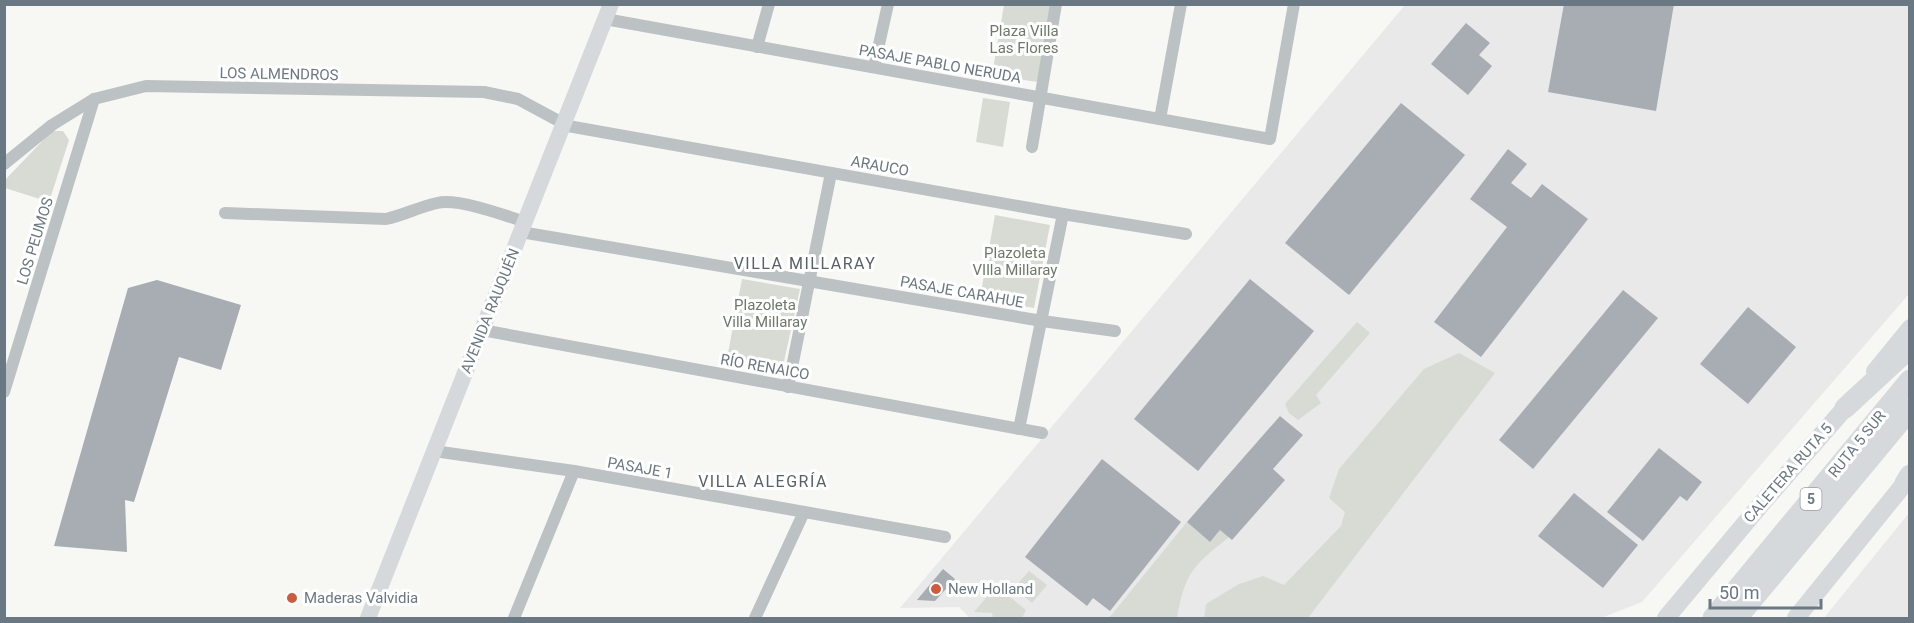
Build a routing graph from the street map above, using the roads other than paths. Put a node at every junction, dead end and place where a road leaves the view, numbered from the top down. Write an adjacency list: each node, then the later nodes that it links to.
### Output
1 (769, 4): 7 (street)
2 (888, 4): 8 (street)
3 (1056, 4): 9 (street)
4 (1181, 4): 11 (street)
5 (1294, 4): 11 (street, PASAJE PABLO NERUDA)
6 (608, 12): 7 (street, PASAJE PABLO NERUDA); 12 (main road, AVENIDA RAUQUÉN)
7 (758, 46): 8 (street, PASAJE PABLO NERUDA)
8 (874, 67): 9 (street, PASAJE PABLO NERUDA)
9 (1040, 97): 11 (street, PASAJE PABLO NERUDA); 13 (street)
10 (94, 99): 12 (street, LOS ALMENDROS); 14 (street, LOS ALMENDROS); 28 (street, LOS PEUMOS)
11 (1160, 119)
12 (566, 125): 15 (street, ARAUCO); 18 (main road, AVENIDA RAUQUÉN)
13 (1032, 147)
14 (4, 164)
15 (831, 173): 17 (street, ARAUCO); 20 (street)
16 (225, 213): 18 (street, PASAJE CARAHUE)
17 (1063, 214): 19 (street, ARAUCO); 21 (street)
18 (523, 227): 20 (street, PASAJE CARAHUE); 23 (main road, AVENIDA RAUQUÉN)
19 (1186, 234)
20 (810, 281): 21 (street, PASAJE CARAHUE); 27 (street)
21 (1042, 321): 24 (street, PASAJE CARAHUE); 31 (street)
22 (1910, 327): 29 (main road, CALETERA RUTA 5)
23 (482, 330): 27 (street, RÍO RENAICO); 33 (main road, AVENIDA RAUQUÉN)
24 (1115, 331)
25 (1910, 348): 29 (highway)
26 (1910, 380): 42 (highway, RUTA 5 SUR / 5)
27 (788, 387): 31 (street, RÍO RENAICO)
28 (4, 392)
29 (1845, 408): 41 (main road, CALETERA RUTA 5)
30 (1910, 410): 43 (highway, RUTA 5 SUR / 5)
31 (1019, 429): 32 (street, RÍO RENAICO)
32 (1042, 433)
33 (434, 451): 34 (street, PASAJE 1); 38 (main road, AVENIDA RAUQUÉN)
34 (574, 471): 36 (street, PASAJE 1); 39 (street)
35 (1908, 478): 44 (main road)
36 (804, 512): 37 (street, PASAJE 1); 40 (street)
37 (945, 537)
38 (368, 618)
39 (514, 618)
40 (755, 618)
41 (1666, 618)
42 (1713, 618)
43 (1737, 618)
44 (1796, 618)

